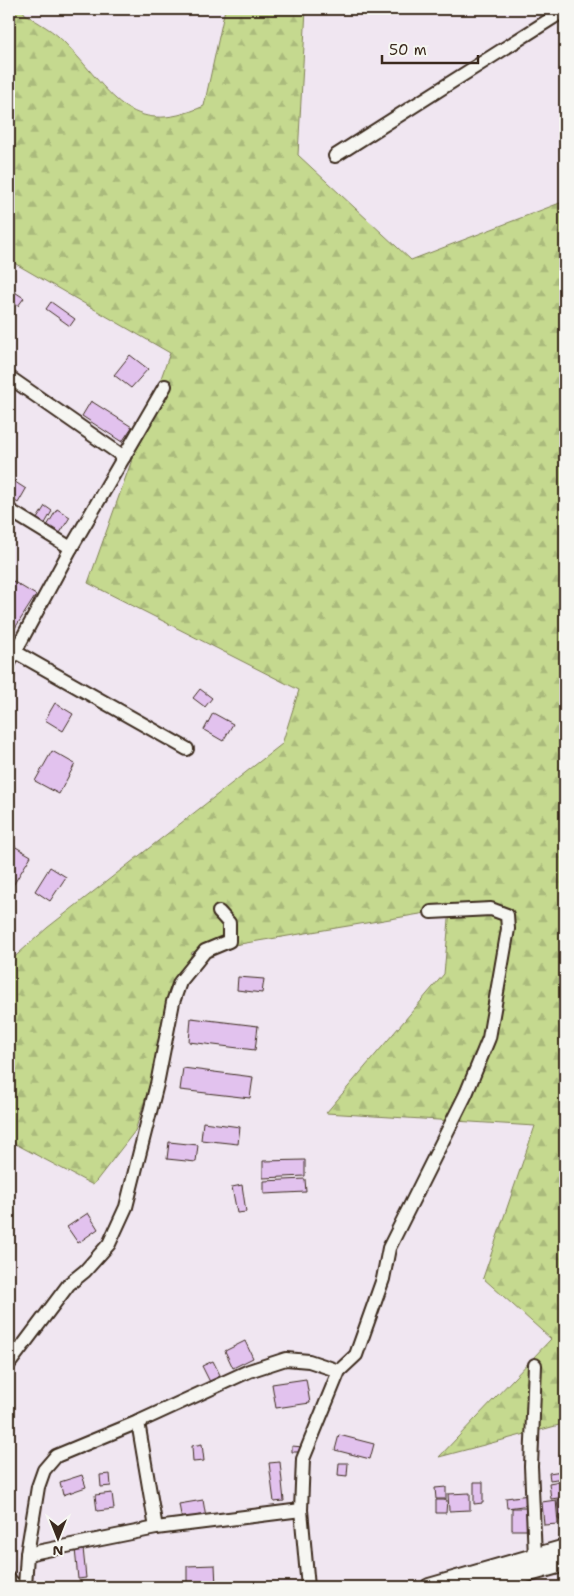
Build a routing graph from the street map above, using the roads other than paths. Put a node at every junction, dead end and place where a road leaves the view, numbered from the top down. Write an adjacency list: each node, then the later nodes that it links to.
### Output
1 (565, 10): 2 (street)
2 (335, 156)
3 (9, 378): 5 (street)
4 (166, 386): 5 (street)
5 (124, 457): 7 (street)
6 (9, 510): 7 (street)
7 (71, 548): 8 (street)
8 (11, 655): 9 (street)
9 (187, 749)
10 (219, 912): 12 (street)
11 (432, 912): 14 (street)
12 (9, 1364)
13 (535, 1365): 20 (street)
14 (339, 1371): 15 (street); 16 (street)
15 (138, 1422): 17 (street); 19 (street)
16 (301, 1510): 17 (street); 25 (street)
17 (156, 1528): 19 (street)
18 (565, 1548): 20 (street)
19 (27, 1554): 24 (street)
20 (536, 1556): 26 (street)
21 (565, 1563): 27 (street)
22 (9, 1579): 23 (street)
23 (16, 1587)
24 (25, 1587)
25 (308, 1587)
26 (429, 1587)
27 (479, 1587)

